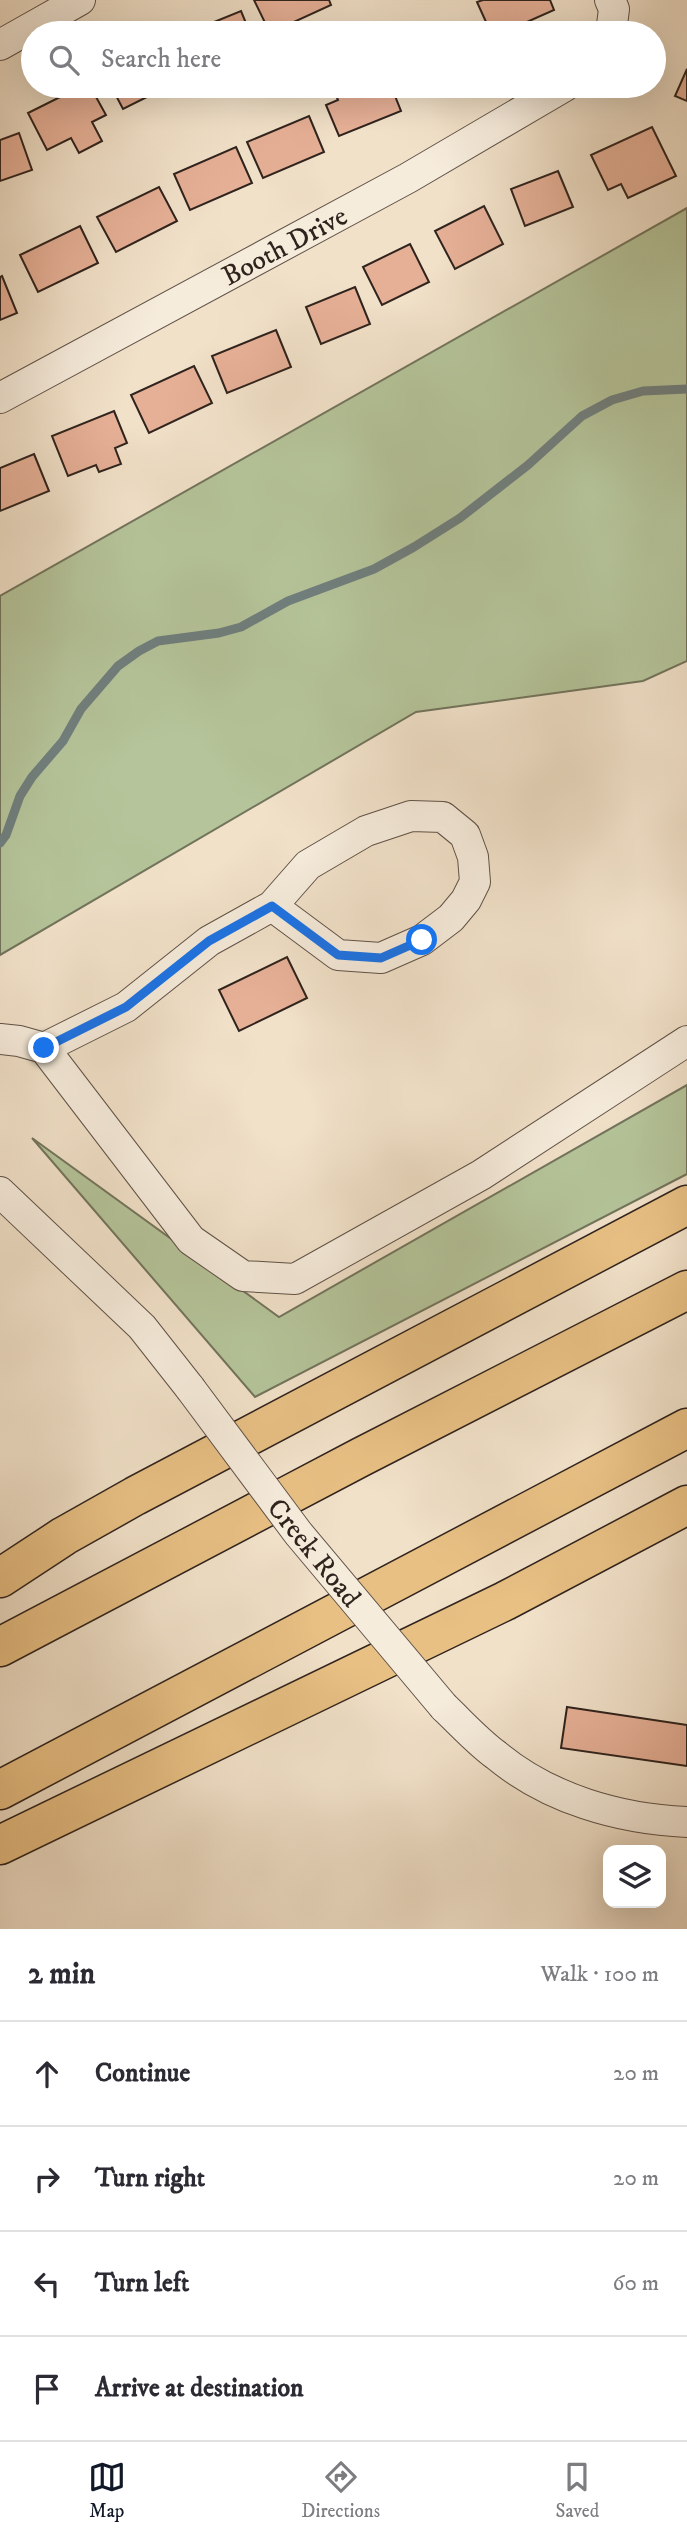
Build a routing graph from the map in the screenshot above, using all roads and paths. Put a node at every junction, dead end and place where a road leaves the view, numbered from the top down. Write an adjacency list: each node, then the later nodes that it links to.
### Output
1 (80, 0): 3 (street)
2 (610, 0): 4 (street)
3 (43, 21)
4 (612, 21)
5 (21, 33): 6 (street)
6 (0, 45)
7 (545, 98): 8 (street, Booth Drive)
8 (0, 398)
9 (272, 906): 9 (street); 12 (street)
10 (0, 1039): 12 (street)
11 (687, 1041): 12 (street)
12 (44, 1048)
13 (0, 1192): 21 (street, Creek Road, bridge)
14 (687, 1205): 18 (highway)
15 (687, 1290): 19 (highway)
16 (687, 1428): 20 (highway)
17 (687, 1505): 22 (highway)
18 (0, 1578)
19 (0, 1647)
20 (0, 1790)
21 (687, 1822)
22 (0, 1845)

